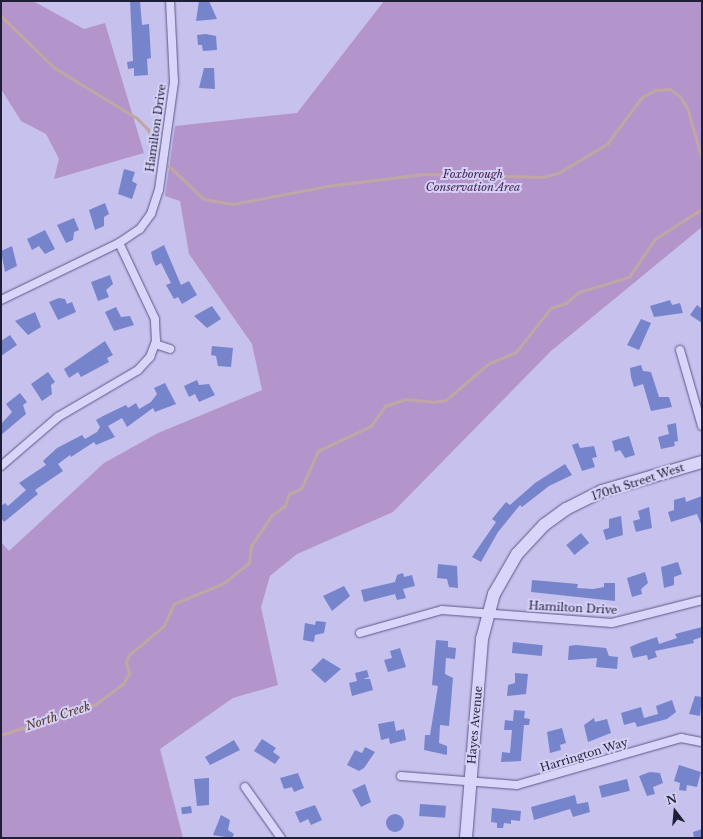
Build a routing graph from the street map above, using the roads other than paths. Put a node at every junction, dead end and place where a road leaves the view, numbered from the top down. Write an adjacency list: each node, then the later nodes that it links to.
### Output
1 (170, 1): 2 (street, Hamilton Drive)
2 (119, 243): 3 (street, Hamilton Drive); 4 (street)
3 (1, 300)
4 (155, 344): 5 (street); 9 (street)
5 (170, 349)
6 (680, 350): 7 (street)
7 (702, 426)
8 (702, 462): 11 (street, 170th Street West)
9 (1, 466)
10 (702, 600): 11 (street, Hamilton Drive)
11 (488, 613): 12 (street, Hamilton Drive); 15 (street, Hayes Avenue)
12 (360, 634)
13 (702, 742): 15 (street, Harrington Way)
14 (401, 776): 15 (street, Harrington Way)
15 (471, 781): 18 (street, Hayes Avenue)
16 (245, 787): 17 (street)
17 (281, 838)
18 (466, 838)

